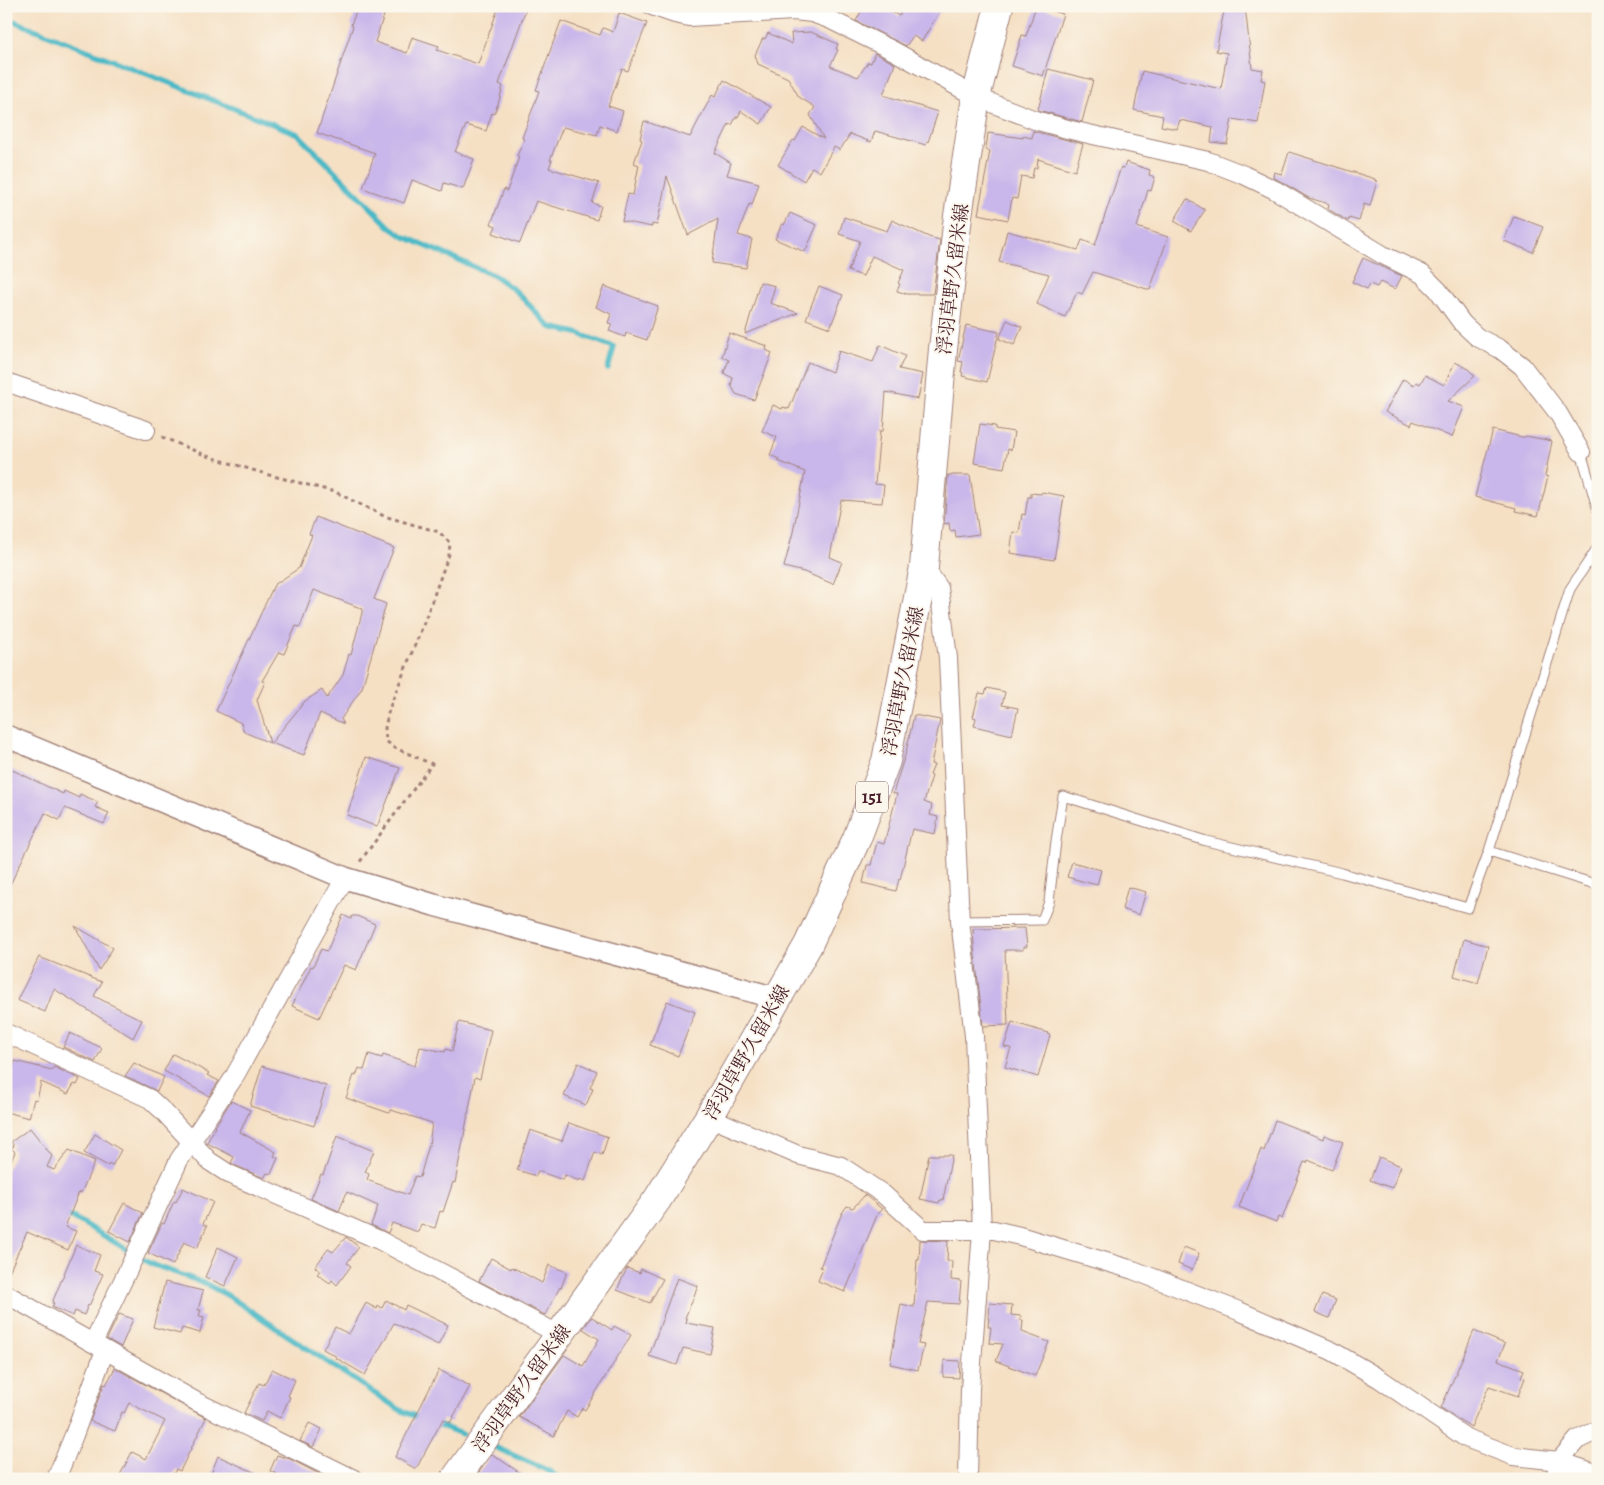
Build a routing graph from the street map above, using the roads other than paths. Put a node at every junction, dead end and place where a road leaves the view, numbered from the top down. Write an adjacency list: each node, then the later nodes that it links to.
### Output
1 (652, 6): 3 (street)
2 (999, 6): 3 (main road, 浮羽草野久留米線 / 151)
3 (976, 97): 6 (street); 9 (main road, 浮羽草野久留米線 / 151)
4 (6, 382): 5 (street)
5 (146, 430)
6 (1582, 452): 7 (lane)
7 (1598, 511)
8 (1598, 547): 11 (lane)
9 (924, 567): 14 (street); 15 (main road, 浮羽草野久留米線 / 151)
10 (6, 736): 12 (street)
11 (1489, 852): 13 (lane); 14 (lane)
12 (344, 878): 15 (street); 18 (street)
13 (1598, 885)
14 (960, 921): 19 (street)
15 (776, 998): 17 (main road, 浮羽草野久留米線 / 151)
16 (8, 1034): 18 (street)
17 (709, 1117): 19 (street); 21 (main road, 浮羽草野久留米線 / 151)
18 (190, 1143): 21 (street); 22 (street)
19 (982, 1231): 24 (street); 29 (street)
20 (6, 1294): 22 (street)
21 (560, 1335): 28 (main road, 浮羽草野久留米線 / 151)
22 (99, 1346): 26 (street); 27 (street)
23 (1598, 1430): 24 (street)
24 (1559, 1461): 25 (street); 30 (street)
25 (1598, 1474)
26 (56, 1479)
27 (354, 1479)
28 (455, 1479)
29 (968, 1479)
30 (1555, 1479)

